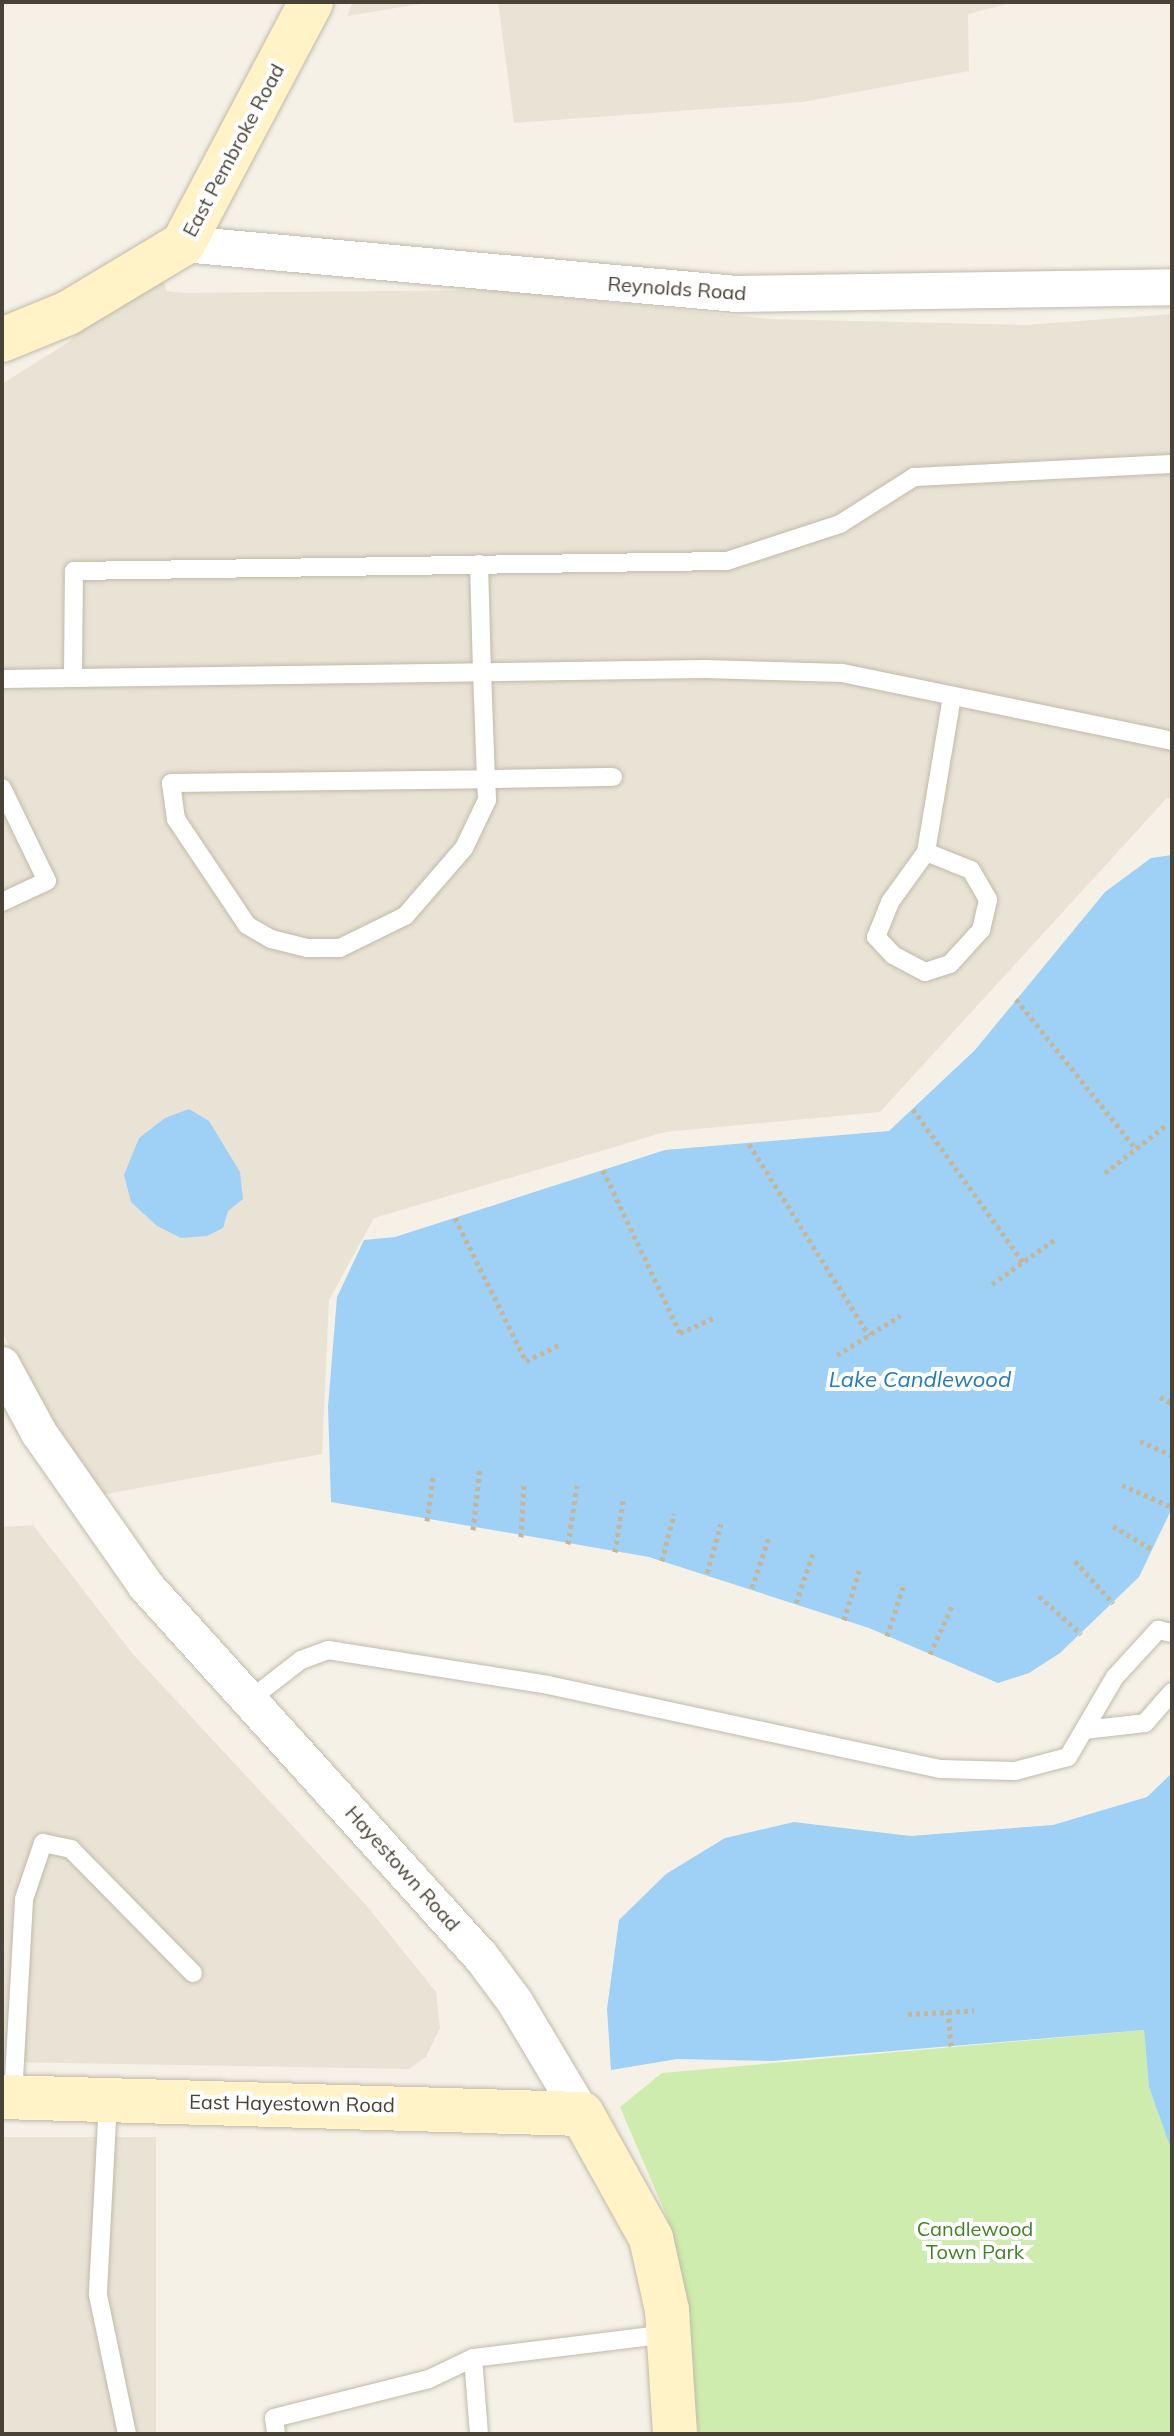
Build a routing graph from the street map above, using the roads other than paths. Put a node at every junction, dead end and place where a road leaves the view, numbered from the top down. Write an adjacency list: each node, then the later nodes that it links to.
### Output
1 (311, 2): 2 (street, East Pembroke Road)
2 (183, 244): 3 (street, Reynolds Road); 4 (street, East Pembroke Road)
3 (1172, 287)
4 (2, 340)
5 (1172, 464): 6 (lane)
6 (479, 564): 7 (lane); 8 (lane)
7 (482, 671): 8 (lane); 10 (lane); 13 (lane)
8 (73, 676): 9 (lane)
9 (2, 679)
10 (952, 697): 11 (lane); 15 (lane)
11 (1172, 741)
12 (613, 777): 13 (lane)
13 (486, 779): 13 (lane)
14 (2, 788): 16 (lane)
15 (926, 852): 15 (lane)
16 (2, 902)
17 (2, 1365): 20 (street, Hayestown Road)
18 (1172, 1633): 21 (lane)
19 (1172, 1692): 21 (lane)
20 (252, 1698): 21 (lane); 25 (street, Hayestown Road)
21 (1084, 1730)
22 (193, 1973): 23 (lane)
23 (8, 2097): 24 (street, East Hayestown Road)
24 (108, 2098): 25 (street, East Hayestown Road); 28 (lane)
25 (582, 2114): 26 (street, Hayestown Road)
26 (668, 2334): 27 (lane); 31 (street, Hayestown Road)
27 (473, 2358): 29 (lane); 30 (lane)
28 (127, 2434)
29 (276, 2434)
30 (479, 2434)
31 (675, 2434)

